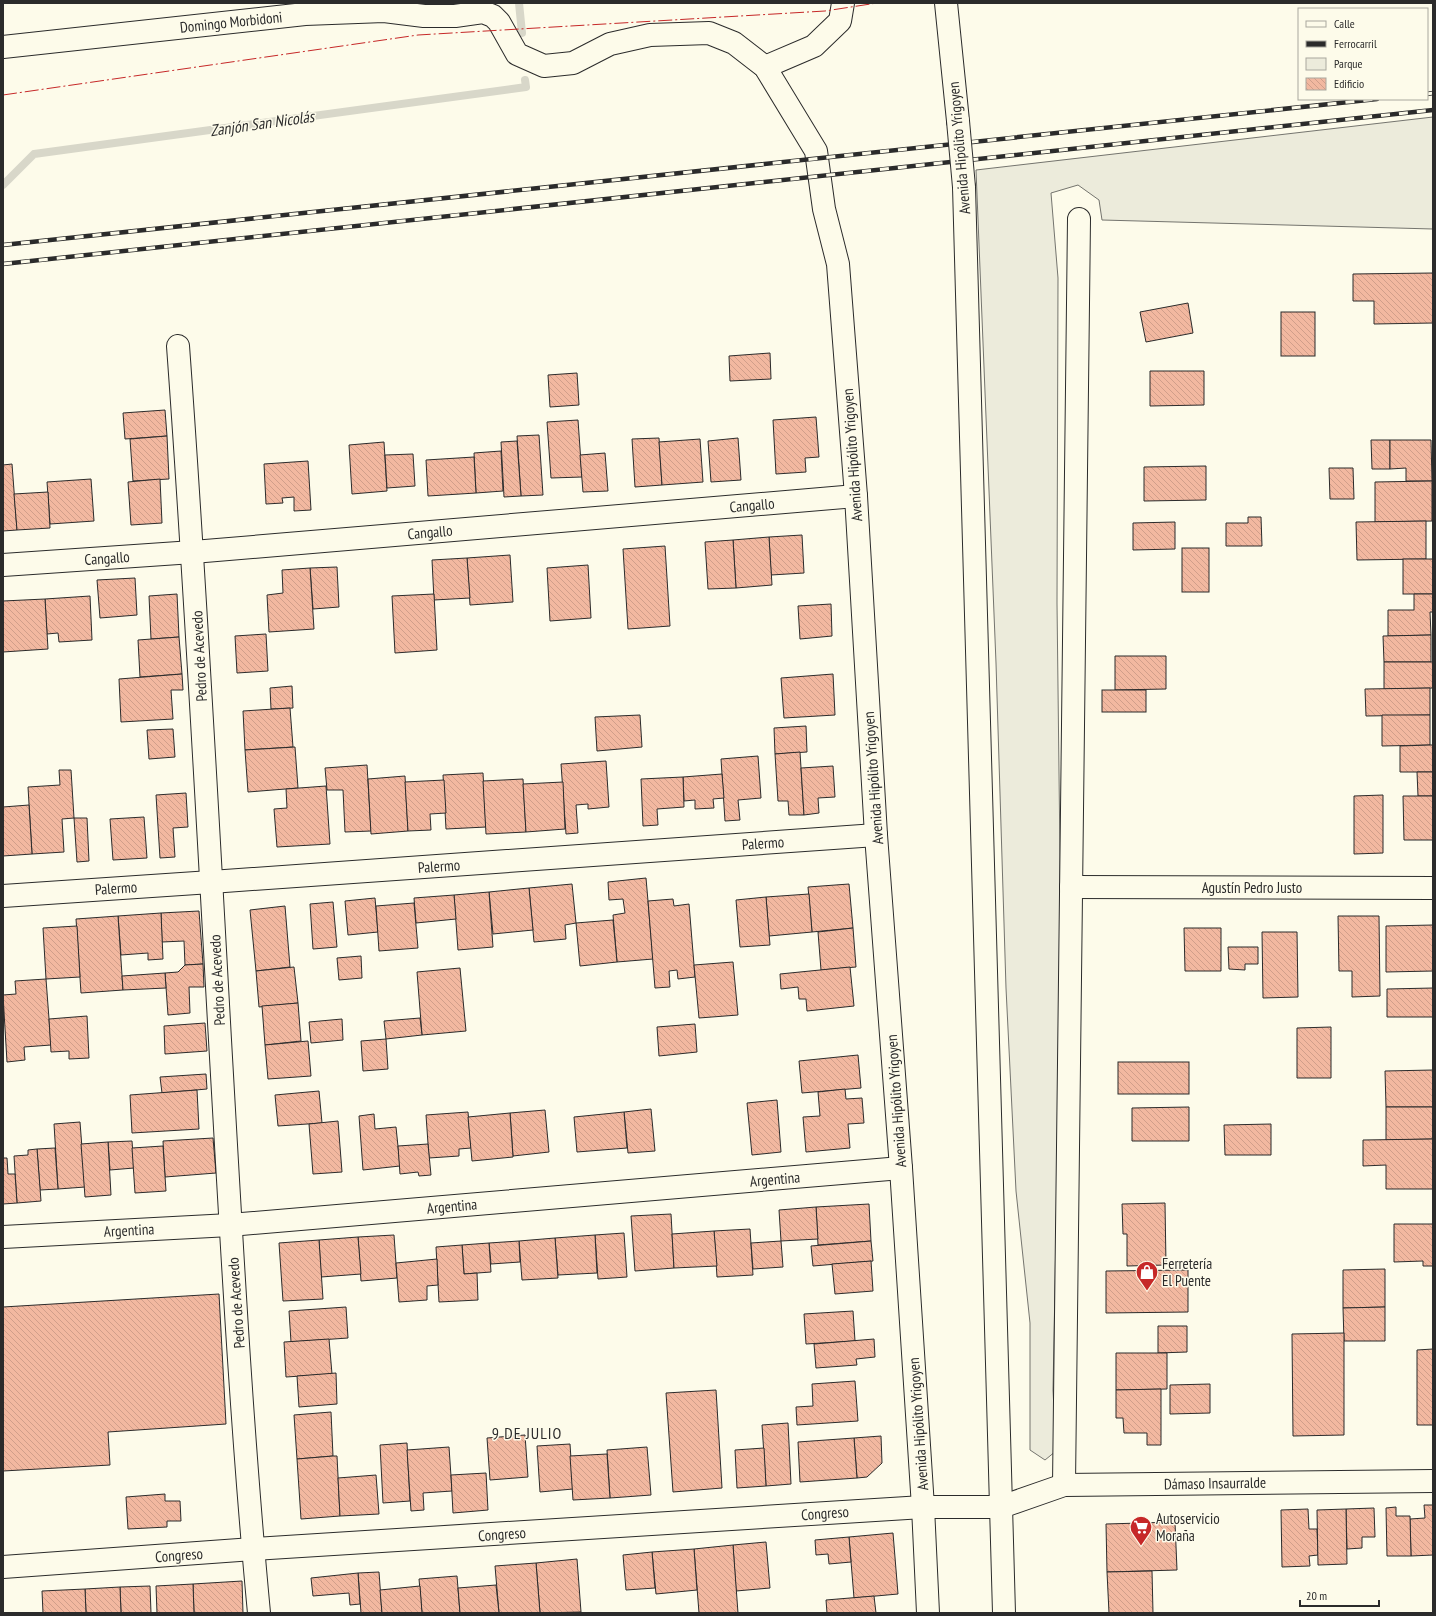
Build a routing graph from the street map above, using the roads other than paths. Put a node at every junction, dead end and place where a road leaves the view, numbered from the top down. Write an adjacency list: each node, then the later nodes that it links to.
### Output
1 (843, 3): 5 (street)
2 (946, 3): 22 (street, Avenida Hipólito Yrigoyen, bridge)
3 (304, 8): 4 (street, Domingo Morbidoni); 5 (street, Domingo Morbidoni)
4 (3, 47)
5 (765, 67): 8 (street, Avenida Hipólito Yrigoyen)
6 (1079, 219): 13 (street)
7 (178, 346): 9 (street, Pedro de Acevedo)
8 (856, 496): 9 (street, Cangallo); 11 (street, Avenida Hipólito Yrigoyen)
9 (193, 552): 10 (street, Cangallo); 12 (street, Pedro de Acevedo)
10 (3, 565)
11 (876, 835): 12 (street, Palermo); 16 (street, Avenida Hipólito Yrigoyen)
12 (211, 882): 15 (street, Palermo); 17 (street, Pedro de Acevedo)
13 (1071, 887): 14 (street, Agustín Pedro Justo); 20 (street)
14 (1433, 888)
15 (3, 896)
16 (901, 1168): 17 (street, Argentina); 21 (street, Avenida Hipólito Yrigoyen)
17 (230, 1225): 18 (street, Argentina); 23 (street, Pedro de Acevedo)
18 (3, 1237)
19 (1433, 1481): 20 (street, Dámaso Insaurralde)
20 (1064, 1485): 22 (street, Dámaso Insaurralde)
21 (923, 1507): 22 (street, Congreso); 23 (street, Congreso); 26 (street, Avenida Hipólito Yrigoyen)
22 (1001, 1507): 27 (street, Avenida Hipólito Yrigoyen)
23 (253, 1550): 24 (street, Congreso); 25 (street, Pedro de Acevedo)
24 (3, 1567)
25 (259, 1613)
26 (928, 1613)
27 (1004, 1613)

